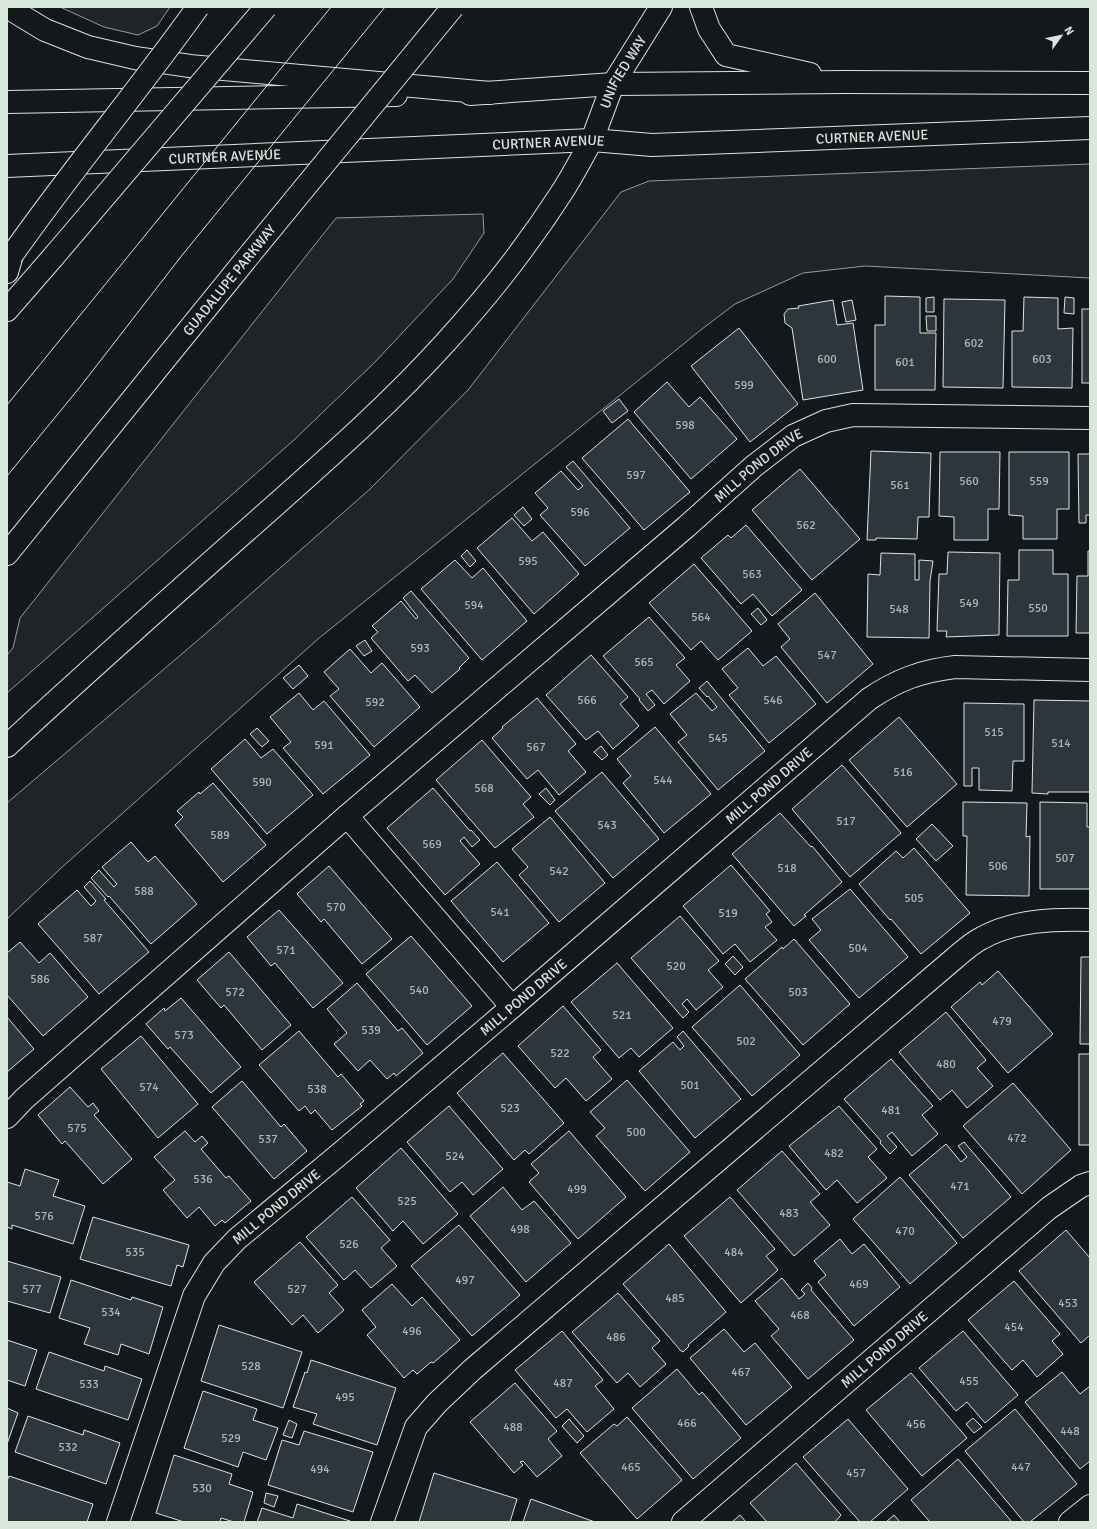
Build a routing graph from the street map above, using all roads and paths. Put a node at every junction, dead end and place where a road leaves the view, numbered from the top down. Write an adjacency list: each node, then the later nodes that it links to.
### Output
1 (8, 7): 10 (main road)
2 (198, 7): 15 (main road, bridge)
3 (266, 7): 16 (main road, bridge)
4 (453, 7): 18 (main road, GUADALUPE PARKWAY, bridge)
5 (661, 7): 9 (main road, UNIFIED WAY)
6 (701, 7): 7 (main road)
7 (844, 82): 8 (main road); 9 (main road)
8 (1090, 83)
9 (613, 84): 10 (main road); 13 (main road, UNIFIED WAY)
10 (490, 93): 11 (main road)
11 (7, 102)
12 (1090, 128): 13 (main road, CURTNER AVENUE)
13 (592, 140): 14 (main road, CURTNER AVENUE); 20 (main road, UNIFIED WAY)
14 (7, 166)
15 (9, 264)
16 (7, 310)
17 (1090, 418): 21 (main road, MILL POND DRIVE)
18 (7, 554)
19 (1090, 670): 23 (main road, MILL POND DRIVE)
20 (7, 746)
21 (347, 816): 23 (main road); 24 (main road, MILL POND DRIVE)
22 (1090, 920): 28 (main road)
23 (512, 1007): 27 (main road, MILL POND DRIVE)
24 (7, 1117)
25 (1090, 1183): 29 (main road, MILL POND DRIVE)
26 (1090, 1506): 30 (main road)
27 (118, 1522)
28 (382, 1522)
29 (682, 1522)
30 (1070, 1522)

